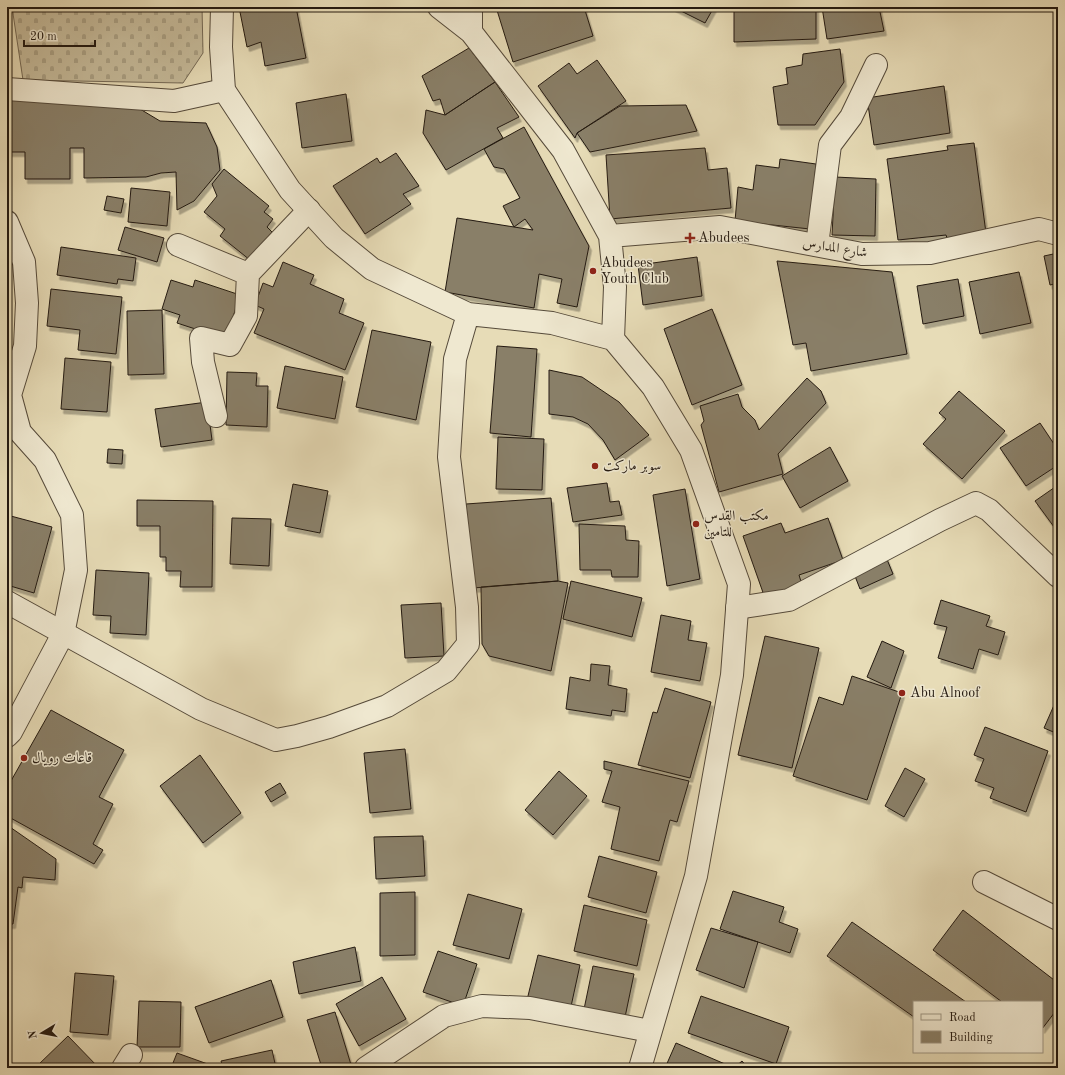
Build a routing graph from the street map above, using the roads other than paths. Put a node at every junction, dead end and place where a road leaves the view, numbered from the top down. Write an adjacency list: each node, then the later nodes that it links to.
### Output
1 (222, 7): 7 (street)
2 (439, 7): 4 (street)
3 (471, 7): 4 (street)
4 (471, 32): 11 (street)
5 (876, 65): 13 (street)
6 (7, 89): 7 (street)
7 (224, 90): 8 (street)
8 (309, 210): 14 (street); 15 (street)
9 (7, 222): 18 (street)
10 (1058, 234): 13 (street, شارع المدارس)
11 (610, 236): 13 (street, شارع المدارس); 16 (street)
12 (178, 245): 14 (street)
13 (817, 246)
14 (248, 274): 17 (street)
15 (468, 314): 16 (street); 22 (street)
16 (613, 339): 21 (street)
17 (216, 416)
18 (14, 427): 22 (street)
19 (1058, 576): 21 (street)
20 (7, 602): 22 (street)
21 (737, 608): 26 (street)
22 (63, 634): 23 (street)
23 (7, 736)
24 (984, 882): 25 (street)
25 (1058, 919)
26 (650, 1031): 27 (street); 28 (street)
27 (366, 1068)
28 (640, 1068)

